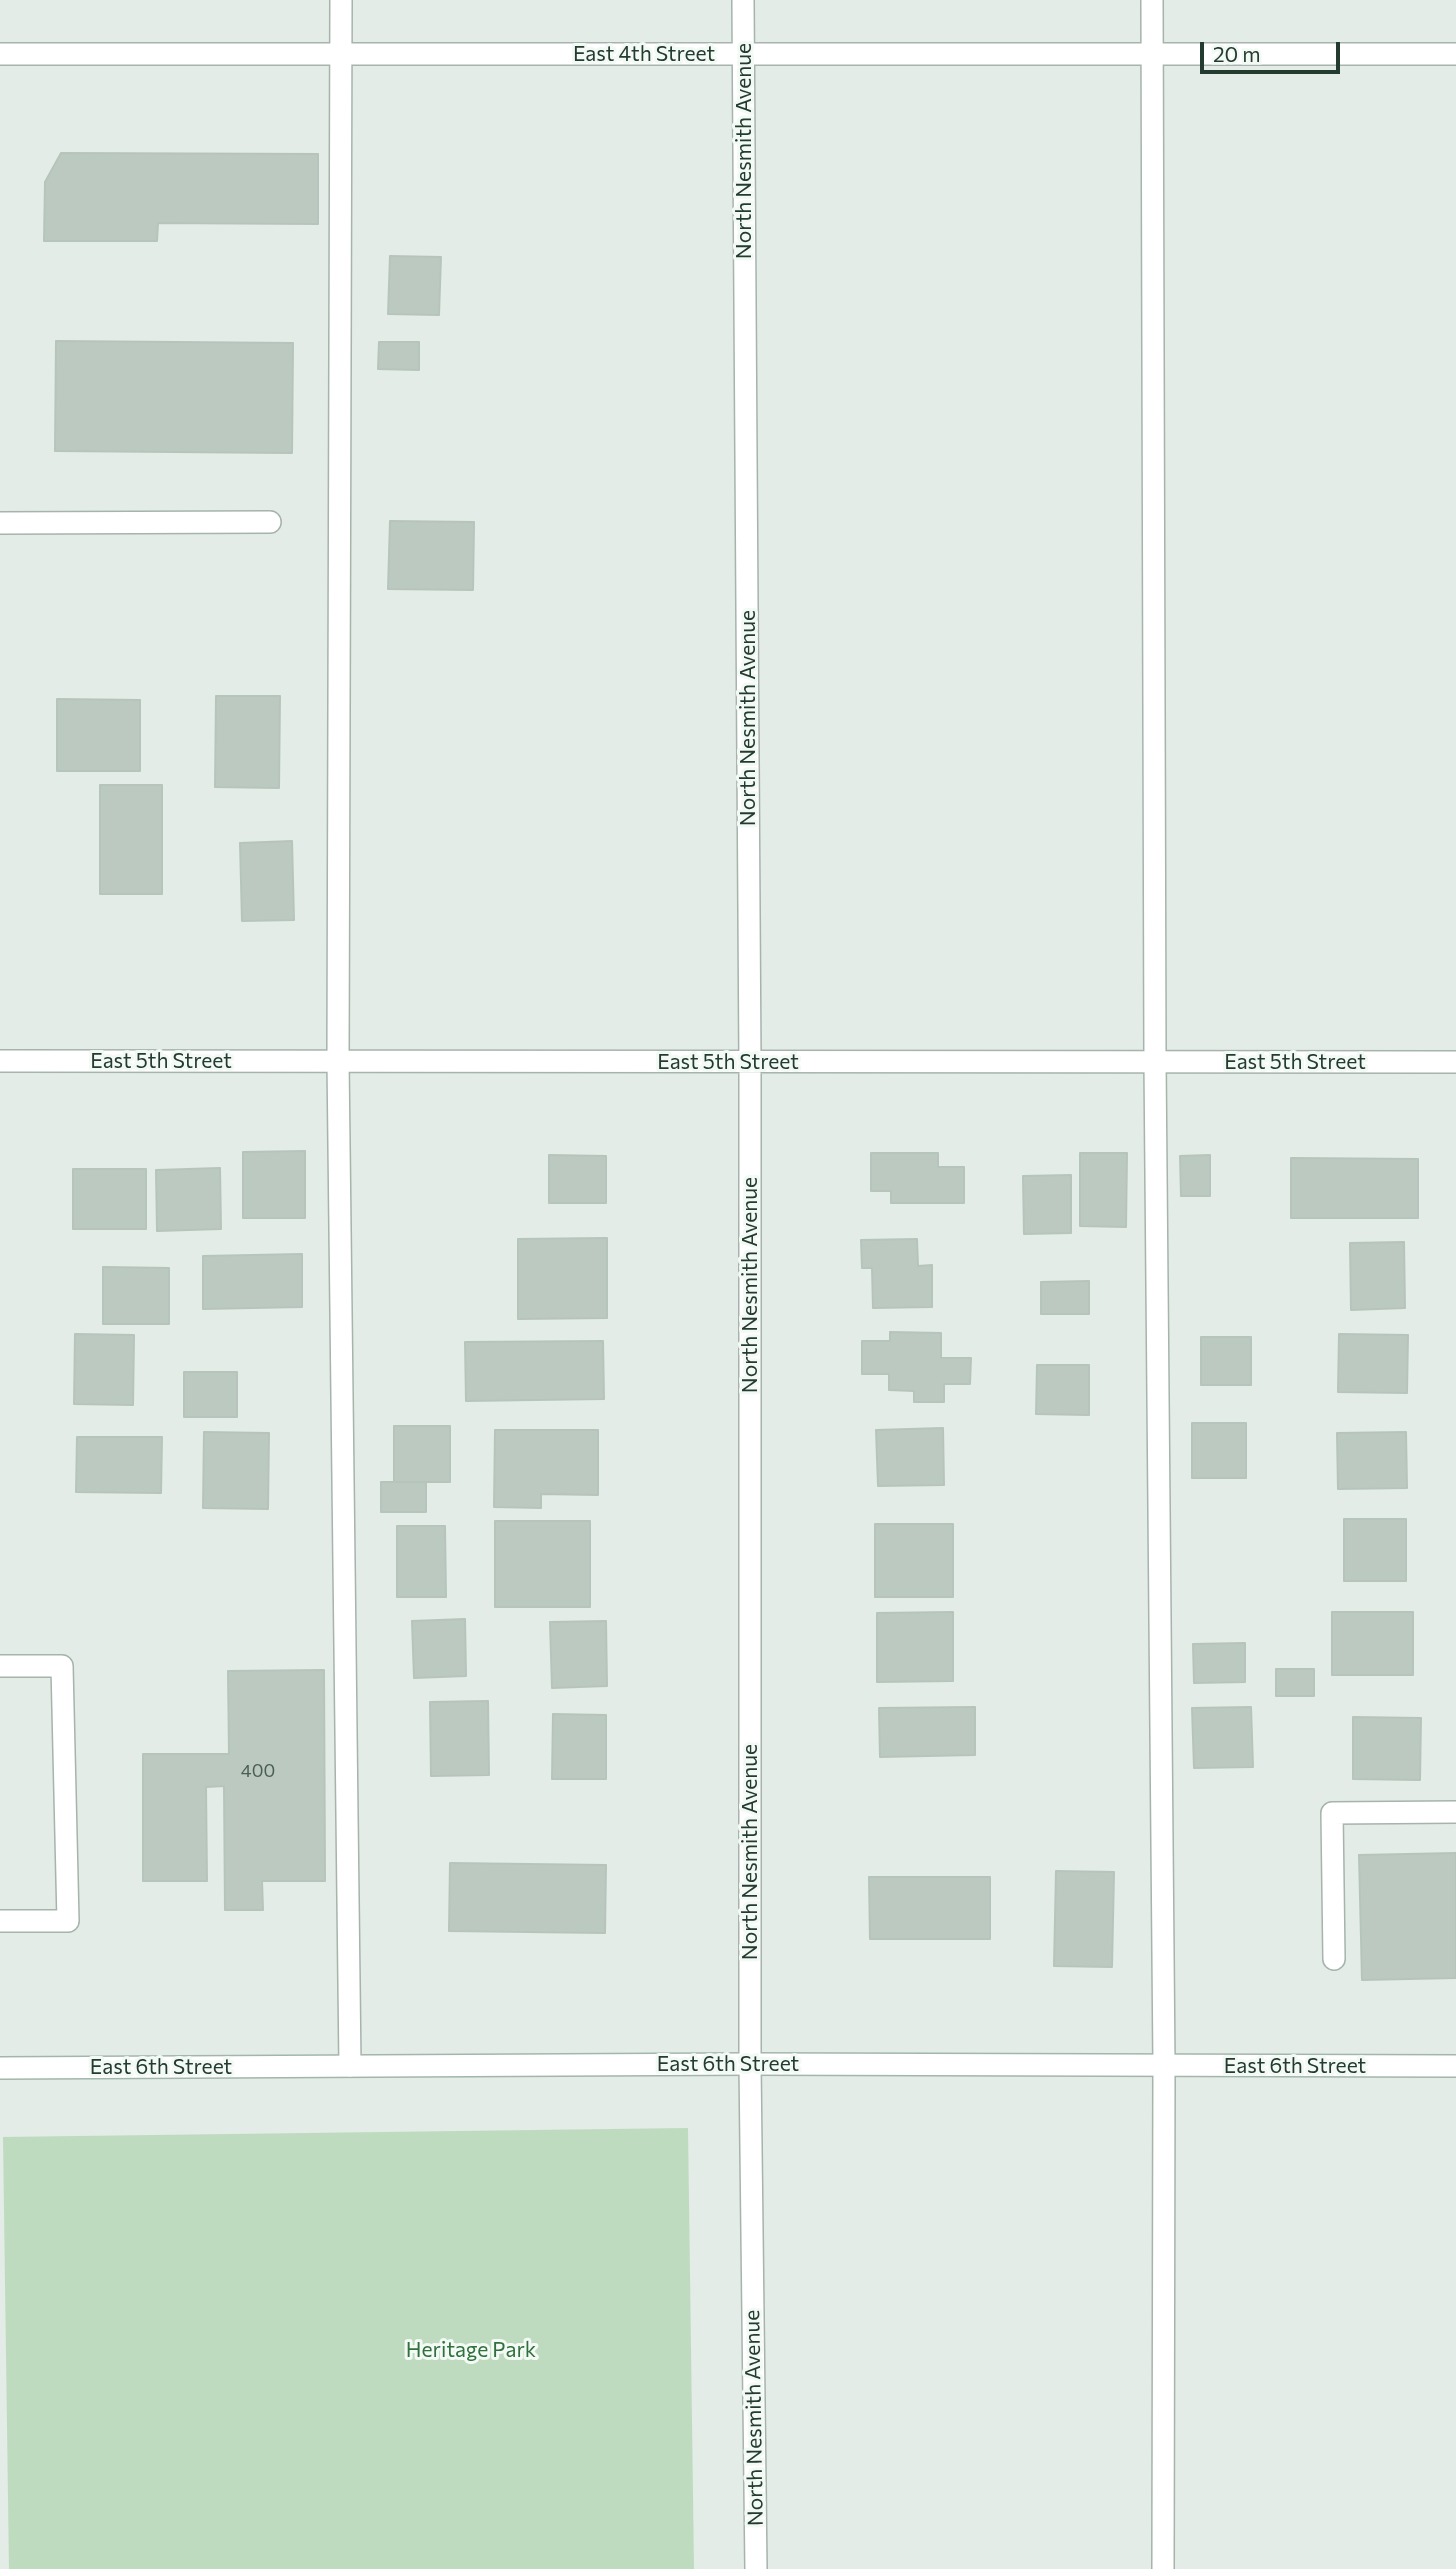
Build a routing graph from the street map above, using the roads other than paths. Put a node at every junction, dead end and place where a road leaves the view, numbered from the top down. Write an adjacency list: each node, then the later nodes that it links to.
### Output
1 (341, 0): 5 (street)
2 (743, 0): 6 (street, North Nesmith Avenue)
3 (1152, 0): 7 (street)
4 (0, 54): 5 (street, East 4th Street)
5 (341, 54): 6 (street, East 4th Street); 12 (street)
6 (743, 54): 7 (street, East 4th Street); 13 (street, North Nesmith Avenue)
7 (1153, 54): 8 (street, East 4th Street); 14 (street)
8 (1456, 54)
9 (270, 522): 10 (street)
10 (0, 523)
11 (0, 1061): 12 (street, East 5th Street)
12 (338, 1061): 13 (street, East 5th Street); 22 (street)
13 (750, 1062): 14 (street, East 5th Street); 20 (street, North Nesmith Avenue)
14 (1155, 1062): 15 (street, East 5th Street); 21 (street)
15 (1456, 1062)
16 (0, 1666): 18 (street)
17 (1456, 1812): 19 (street)
18 (0, 1921)
19 (1334, 1959)
20 (750, 2064): 21 (street, East 6th Street); 22 (street, East 6th Street); 25 (street, North Nesmith Avenue)
21 (1164, 2065): 23 (street, East 6th Street); 26 (street)
22 (350, 2066): 24 (street, East 6th Street)
23 (1456, 2066)
24 (0, 2067)
25 (756, 2569)
26 (1163, 2569)

